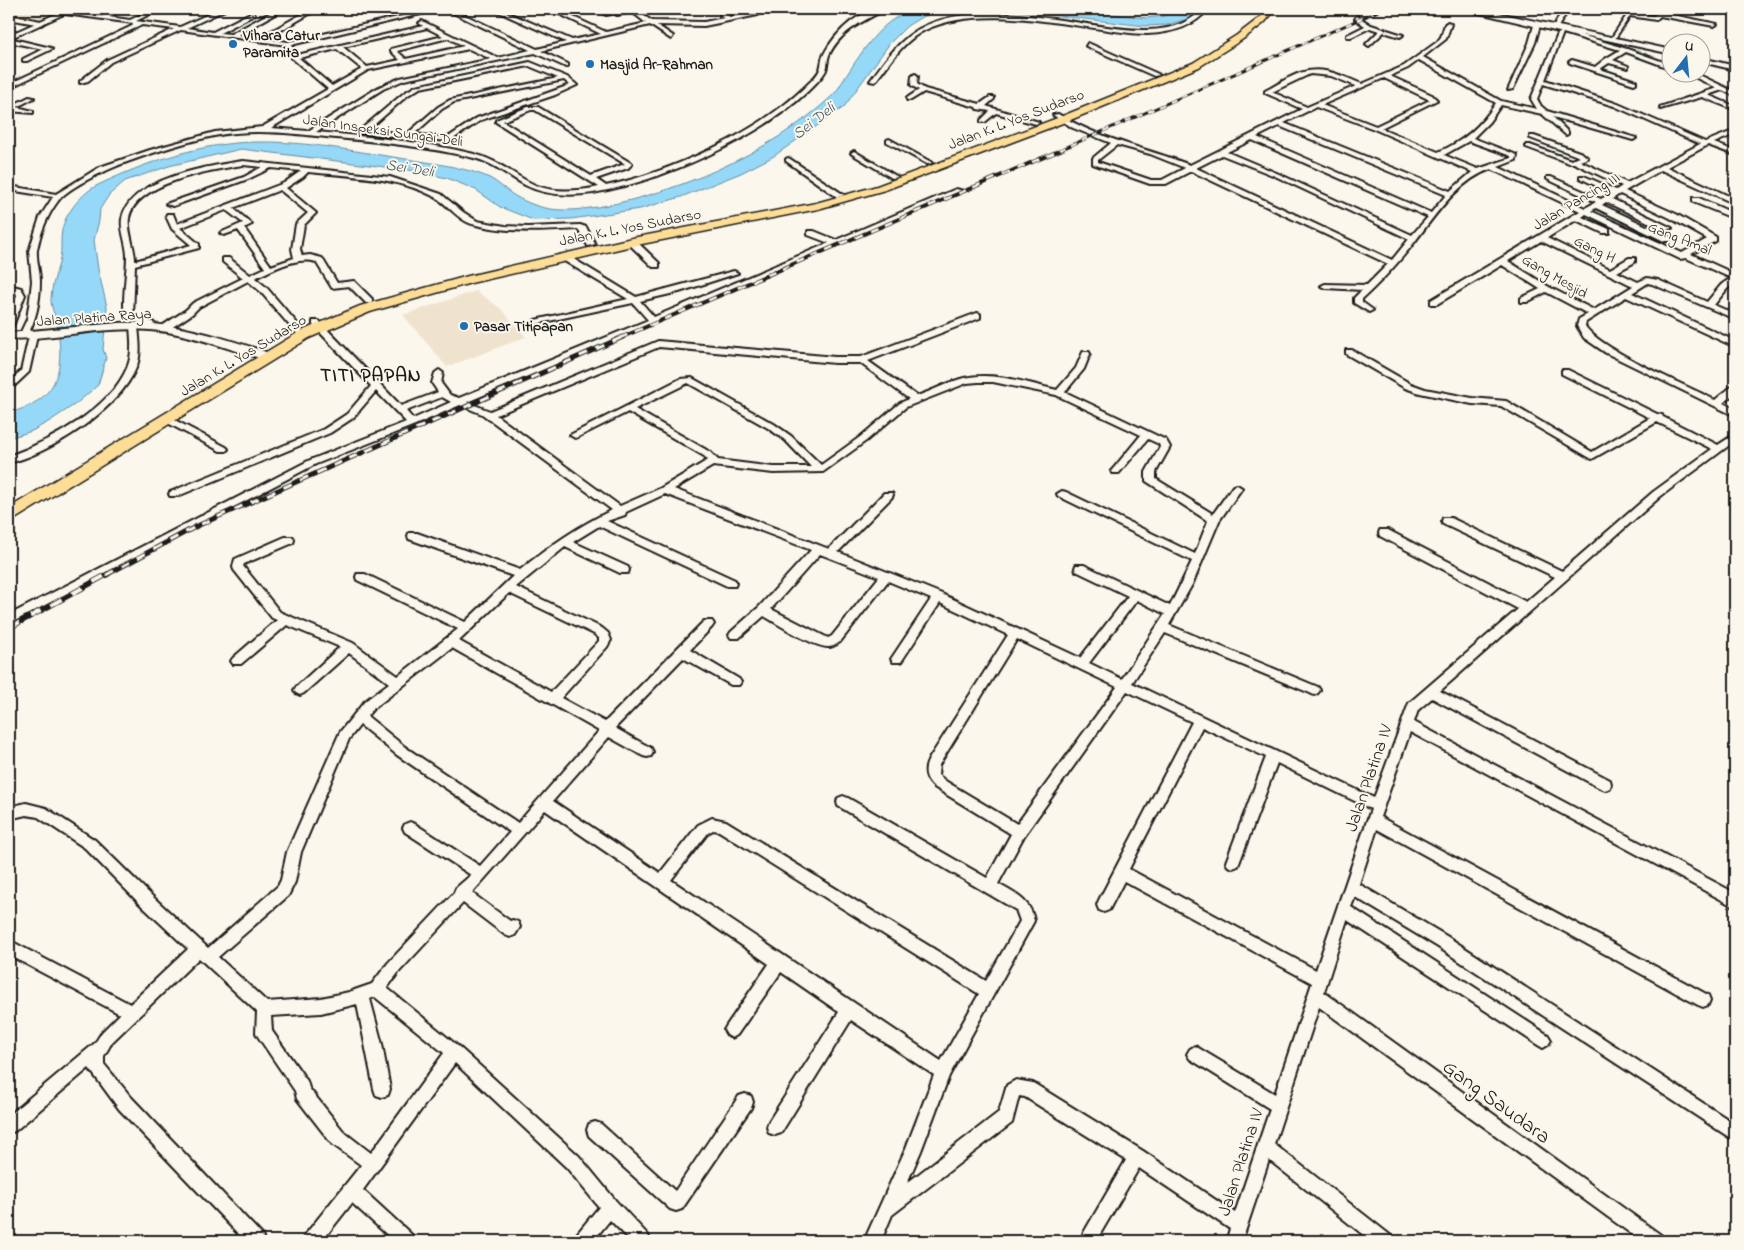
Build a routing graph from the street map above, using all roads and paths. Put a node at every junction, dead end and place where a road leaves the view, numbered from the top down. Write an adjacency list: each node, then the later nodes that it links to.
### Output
1 (122, 9): 32 (street)
2 (157, 9): 37 (street)
3 (224, 9): 46 (street)
4 (281, 9): 54 (street)
5 (314, 9): 61 (street)
6 (424, 9): 62 (street)
7 (439, 9): 29 (street)
8 (448, 9): 71 (street)
9 (494, 9): 63 (street)
10 (552, 9): 51 (street)
11 (595, 9): 27 (street)
12 (644, 9): 22 (street)
13 (883, 9): 155 (street, Jalan Inspeksi Sungai Deli)
14 (1205, 9): 90 (street)
15 (1262, 9): 86 (highway, Jalan K. L. Yos Sudarso)
16 (1272, 9): 116 (highway, Jalan K. L. Yos Sudarso)
17 (1474, 9): 43 (main road)
18 (1566, 9): 49 (street)
19 (1721, 9): 23 (street)
20 (69, 10): 32 (street); 38 (street)
21 (732, 10): 33 (street); 36 (street)
22 (633, 11): 28 (street); 30 (street)
23 (1735, 11)
24 (653, 13): 30 (street)
25 (758, 13): 33 (street)
26 (252, 14): 50 (street)
27 (608, 14)
28 (617, 14)
29 (410, 16): 44 (street); 62 (street)
30 (641, 16): 35 (street); 40 (street)
31 (9, 17): 38 (street)
32 (104, 17): 37 (street)
33 (742, 18): 36 (street)
34 (1357, 18): 45 (street)
35 (628, 19)
36 (731, 20): 40 (street)
37 (131, 21): 46 (street)
38 (41, 22): 57 (street)
39 (122, 23): 95 (street)
40 (652, 23): 47 (street); 58 (street)
41 (1448, 24): 73 (street)
42 (1714, 24): 60 (street)
43 (1537, 25): 49 (main road); 99 (street)
44 (428, 26): 55 (street); 59 (street)
45 (1370, 26): 48 (street); 56 (street)
46 (181, 28): 50 (street); 92 (street)
47 (634, 29): 51 (street); 52 (street)
48 (1383, 30): 53 (street); 65 (street)
49 (1558, 31): 60 (main road); 69 (street); 91 (street)
50 (215, 33): 54 (street)
51 (604, 34): 63 (street)
52 (642, 35)
53 (1400, 35)
54 (232, 36): 61 (street)
55 (449, 36): 67 (street); 68 (street)
56 (1349, 36)
57 (10, 37): 74 (street)
58 (671, 37)
59 (378, 38): 66 (street); 68 (street)
60 (1612, 39): 70 (main road)
61 (260, 40): 62 (street)
62 (285, 43): 72 (street)
63 (573, 43): 71 (street)
64 (1088, 44): 86 (street)
65 (1369, 44)
66 (339, 47): 72 (street); 84 (street)
67 (469, 47): 75 (street); 76 (street)
68 (393, 50): 75 (street)
69 (1625, 50): 77 (street); 80 (street)
70 (1662, 50)
71 (536, 51): 76 (street); 81 (street)
72 (294, 57): 98 (street)
73 (1420, 58): 88 (street); 106 (street)
74 (25, 60)
75 (404, 60): 84 (street)
76 (497, 60): 123 (street)
77 (1607, 60): 82 (street); 85 (street)
78 (1572, 62): 85 (street)
79 (1712, 62): 83 (main road)
80 (1662, 63)
81 (566, 65)
82 (1626, 68)
83 (1735, 68)
84 (366, 69): 98 (street)
85 (1596, 69): 93 (street)
86 (1156, 75): 116 (highway, Jalan K. L. Yos Sudarso)
87 (915, 76): 100 (street)
88 (1384, 76): 96 (street); 120 (street)
89 (565, 78): 125 (street); 125 (street); 125 (street)
90 (873, 81)
91 (1541, 81): 115 (street); 132 (street)
92 (82, 82)
93 (1634, 82)
94 (1710, 82): 97 (street)
95 (9, 86)
96 (1362, 86): 107 (street); 112 (street)
97 (1723, 88): 101 (street); 102 (street)
98 (332, 89): 121 (street)
99 (1510, 89)
100 (923, 90): 105 (street); 109 (street)
101 (1701, 94): 108 (street); 110 (street)
102 (1735, 94)
103 (31, 98): 111 (street)
104 (992, 98): 109 (street)
105 (909, 99)
106 (1498, 102): 115 (street); 129 (street)
107 (1318, 106): 112 (street); 120 (street)
108 (1732, 107)
109 (979, 108): 114 (street)
110 (1662, 108)
111 (10, 109): 113 (street)
112 (1307, 109): 119 (street)
113 (31, 112)
114 (993, 112): 117 (street); 118 (street)
115 (1545, 113): 124 (street); 128 (street)
116 (1060, 117): 118 (highway, Jalan K. L. Yos Sudarso); 131 (street); 182 (highway, Jalan K. L. Yos Sudarso)
117 (983, 121)
118 (1036, 122): 141 (highway, Jalan K. L. Yos Sudarso)
119 (1280, 124): 126 (street); 158 (street)
120 (1376, 128): 138 (street)
121 (264, 129): 123 (street, Jalan Inspeksi Sungai Deli); 160 (street, Jalan Inspeksi Sungai Deli)
122 (1735, 132): 132 (street, Jalan Pancing III)
123 (309, 133): 133 (street, Jalan Inspeksi Sungai Deli)
124 (1566, 133)
125 (407, 136): 133 (street)
126 (1251, 137): 136 (street); 170 (street)
127 (1532, 137): 140 (street)
128 (1633, 138)
129 (1468, 139): 138 (street); 145 (street)
130 (889, 141): 141 (street)
131 (1116, 143): 144 (street); 144 (street)
132 (1706, 143): 137 (street); 143 (street, Jalan Pancing III)
133 (400, 144): 155 (street, Jalan Inspeksi Sungai Deli)
134 (1528, 146): 140 (street)
135 (854, 153): 149 (street)
136 (1223, 153): 144 (street); 179 (street)
137 (1735, 153)
138 (1438, 155): 147 (street)
139 (788, 160): 159 (street)
140 (1574, 162): 152 (street)
141 (929, 163): 149 (highway, Jalan K. L. Yos Sudarso)
142 (271, 165): 146 (street); 165 (street); 192 (street)
143 (1661, 167): 152 (street, Jalan Pancing III); 161 (street)
144 (1191, 168): 191 (street)
145 (1494, 168): 147 (street); 168 (street)
146 (306, 170): 153 (street); 184 (street)
147 (1478, 172): 158 (street)
148 (1582, 176): 157 (street)
149 (894, 177): 159 (highway, Jalan K. L. Yos Sudarso)
150 (1549, 178): 164 (street)
151 (590, 179): 151 (street); 155 (street)
152 (1627, 186): 157 (street, Jalan Pancing III)
153 (280, 187): 167 (street); 187 (street)
154 (9, 188): 160 (street)
155 (605, 188)
156 (959, 191): 183 (street)
157 (1618, 192): 164 (street, Jalan Pancing III); 185 (street)
158 (1450, 194): 170 (street)
159 (840, 195): 184 (highway, Jalan K. L. Yos Sudarso)
160 (57, 196): 224 (street, Jalan Inspeksi Sungai Deli)
161 (1726, 198): 163 (street); 166 (street)
162 (1696, 200): 166 (street)
163 (1735, 201)
164 (1601, 202): 168 (street, Jalan Pancing III); 175 (street); 181 (street)
165 (170, 204)
166 (1710, 206): 172 (street)
167 (227, 207): 173 (street); 174 (street)
168 (1587, 210): 171 (street, Jalan Pancing III); 185 (street, Gang Amal)
169 (170, 216): 173 (street)
170 (1432, 216): 179 (street)
171 (1576, 217): 176 (street); 180 (street, Jalan Pancing III)
172 (1735, 217)
173 (175, 227): 192 (street)
174 (240, 227): 177 (street); 194 (street)
175 (1668, 228)
176 (1606, 231)
177 (224, 233)
178 (811, 233): 183 (street)
179 (1413, 238): 191 (street)
180 (1541, 238): 190 (street, Jalan Pancing III); 195 (street, Gang H)
181 (1667, 239)
182 (632, 242): 186 (highway, Jalan K. L. Yos Sudarso); 193 (street)
183 (836, 243): 215 (street)
184 (591, 244): 197 (highway, Jalan K. L. Yos Sudarso)
185 (1685, 254): 199 (street, Gang Amal)
186 (564, 257): 197 (highway, Jalan K. L. Yos Sudarso); 206 (street)
187 (298, 258): 194 (street); 208 (street)
188 (226, 260): 198 (street)
189 (1632, 260): 195 (street)
190 (1502, 261): 204 (street, Gang Mesjid); 209 (street, Jalan Pancing III)
191 (1392, 263): 203 (street)
192 (131, 264): 220 (street)
193 (656, 265)
194 (269, 269): 198 (street)
195 (1610, 272): 201 (street, Gang H)
196 (734, 273): 206 (street)
197 (481, 274): 208 (highway, Jalan K. L. Yos Sudarso); 217 (highway, Jalan K. L. Yos Sudarso)
198 (250, 278): 221 (street); 222 (street)
199 (1735, 278): 210 (street)
200 (1325, 286): 203 (street)
201 (1638, 286): 205 (street); 210 (street)
202 (9, 287): 218 (street)
203 (1369, 288): 211 (street)
204 (1546, 289): 207 (street); 212 (street, Gang Mesjid)
205 (1627, 294): 212 (street); 225 (street)
206 (634, 298): 215 (street); 216 (street)
207 (1524, 300)
208 (369, 302): 217 (highway, Jalan K. L. Yos Sudarso)
209 (1434, 302)
210 (1708, 306): 214 (street)
211 (1369, 310)
212 (1595, 314): 239 (street)
213 (976, 316): 229 (street)
214 (1735, 317)
215 (653, 321): 238 (street)
216 (538, 322)
217 (319, 325): 222 (highway, Jalan K. L. Yos Sudarso); 227 (highway, Jalan K. L. Yos Sudarso); 233 (street)
218 (9, 326)
219 (130, 326): 220 (main road, Jalan Platina Raya); 224 (main road, Jalan Platina Raya); 252 (street)
220 (151, 327): 221 (main road, Jalan Platina Raya)
221 (165, 328): 227 (main road, Jalan Platina Raya)
222 (299, 331): 227 (highway, Jalan K. L. Yos Sudarso)
223 (9, 336): 224 (main road, Jalan Platina Raya)
224 (28, 336): 232 (street, Jalan Inspeksi Sungai Deli)
225 (1735, 344)
226 (1349, 352): 244 (street)
227 (264, 354): 245 (highway, Jalan K. L. Yos Sudarso); 261 (highway, Jalan K. L. Yos Sudarso)
228 (1086, 354): 236 (street)
229 (862, 360): 237 (street); 243 (street)
230 (1565, 372): 244 (street)
231 (439, 373): 235 (street)
232 (9, 386)
233 (376, 386): 241 (street); 258 (street)
234 (1734, 389): 239 (street)
235 (444, 393): 238 (street); 241 (street)
236 (1059, 393): 237 (street); 247 (street)
237 (914, 399): 254 (street)
238 (457, 402): 243 (street); 246 (street)
239 (1716, 404): 242 (street)
240 (629, 409): 248 (street); 253 (street); 254 (street)
241 (400, 410): 246 (street)
242 (1735, 413)
243 (488, 415): 262 (street)
244 (1659, 418): 251 (street)
245 (167, 419): 250 (street); 263 (highway, Jalan K. L. Yos Sudarso)
246 (412, 423): 287 (street)
247 (1147, 434): 255 (street); 264 (street)
248 (575, 435)
249 (1735, 437): 251 (street, Jalan Platina IV)
250 (224, 449)
251 (1719, 449): 278 (street, Jalan Platina IV)
252 (9, 460)
253 (711, 464): 254 (street); 257 (street)
254 (820, 470)
255 (1116, 471)
256 (1237, 488): 264 (street)
257 (665, 490): 262 (street); 271 (street)
258 (174, 494)
259 (1062, 494): 273 (street)
260 (888, 495): 272 (street)
261 (9, 507)
262 (621, 512): 265 (street)
263 (9, 515)
264 (1214, 520): 273 (street)
265 (598, 521): 270 (street); 280 (street)
266 (1447, 521): 278 (street)
267 (1384, 533): 284 (street)
268 (413, 536): 276 (street)
269 (289, 540): 288 (street)
270 (565, 542): 275 (street); 276 (street)
271 (818, 549): 272 (street); 285 (street)
272 (831, 553): 277 (street)
273 (1198, 560): 286 (street)
274 (1080, 568): 282 (street)
275 (624, 570)
276 (521, 575): 281 (street)
277 (886, 576): 283 (street); 285 (street)
278 (1563, 576): 284 (street, Jalan Platina IV)
279 (361, 577): 291 (street)
280 (731, 583)
281 (509, 588): 291 (street); 306 (street)
282 (1135, 594): 286 (street); 299 (street)
283 (938, 597): 292 (street); 297 (street)
284 (1527, 608): 305 (street, Jalan Platina IV)
285 (763, 610): 293 (street)
286 (1172, 612): 290 (street)
287 (9, 620)
288 (285, 620): 295 (street); 298 (street)
289 (708, 624): 296 (street)
290 (1162, 627): 302 (street); 304 (street)
291 (467, 628): 294 (street)
292 (1015, 633): 299 (street); 321 (street)
293 (735, 635)
294 (450, 642): 301 (street); 306 (street)
295 (349, 646): 301 (street); 303 (street)
296 (681, 651): 300 (street); 310 (street)
297 (897, 659)
298 (237, 660)
299 (1081, 665): 302 (street)
300 (735, 682)
301 (398, 683): 307 (street)
302 (1124, 686): 308 (street); 321 (street)
303 (300, 690)
304 (1314, 690)
305 (1430, 691): 309 (street, Jalan Platina IV); 313 (street)
306 (553, 698): 310 (street)
307 (359, 717): 320 (street); 334 (street)
308 (1199, 720): 312 (street); 323 (street)
309 (1407, 724): 316 (street, Jalan Platina IV); 329 (street)
310 (607, 730): 311 (street); 314 (street)
311 (647, 752)
312 (1273, 756): 316 (street); 322 (street)
313 (1605, 784)
314 (544, 802): 320 (street); 325 (street)
315 (843, 802): 326 (street)
316 (1378, 806): 318 (street, Jalan Platina IV)
317 (9, 812): 334 (street)
318 (1373, 820): 327 (street, Jalan Platina IV); 340 (street)
319 (410, 828): 324 (street)
320 (519, 831): 324 (street)
321 (1019, 832): 326 (street)
322 (1234, 862)
323 (1121, 872): 330 (street); 336 (street, Gang Saudara)
324 (481, 874): 328 (street)
325 (661, 882): 335 (street); 338 (street)
326 (990, 886): 338 (street)
327 (1351, 887): 331 (street, Jalan Platina IV); 356 (street)
328 (461, 893): 332 (street); 337 (street)
329 (1735, 900)
330 (1104, 905)
331 (1343, 909): 336 (street, Jalan Platina IV); 345 (street)
332 (514, 927)
333 (9, 947): 343 (street)
334 (203, 953): 341 (street); 343 (street)
335 (779, 963): 342 (street); 344 (street)
336 (1318, 988): 352 (street, Jalan Platina IV); 373 (street, Gang Saudara)
337 (377, 989): 339 (street); 347 (street)
338 (988, 991): 349 (street)
339 (362, 995): 341 (street); 350 (street)
340 (1703, 1000)
341 (264, 1009): 359 (street)
342 (849, 1010): 349 (street); 354 (street)
343 (132, 1013): 346 (street)
344 (732, 1030)
345 (1543, 1040)
346 (99, 1048): 353 (street); 364 (street)
347 (454, 1052): 359 (street); 361 (street)
348 (1195, 1054): 352 (street)
349 (943, 1072): 362 (street)
350 (382, 1089)
351 (745, 1102): 355 (street)
352 (1278, 1105): 357 (street, Jalan Platina IV)
353 (9, 1125)
354 (775, 1127)
355 (596, 1130)
356 (1735, 1134)
357 (1265, 1147): 363 (street, Jalan Platina IV); 372 (street)
358 (1137, 1157): 362 (street); 363 (street); 370 (street)
359 (374, 1164): 360 (street)
360 (352, 1191): 365 (street); 366 (street)
361 (610, 1207): 367 (street); 368 (street)
362 (886, 1210): 369 (street)
363 (1240, 1226): 371 (street, Jalan Platina IV)
364 (256, 1241)
365 (311, 1241)
366 (406, 1241)
367 (582, 1241)
368 (642, 1241)
369 (872, 1241)
370 (1087, 1241)
371 (1234, 1241)
372 (1384, 1241)
373 (1654, 1241)

